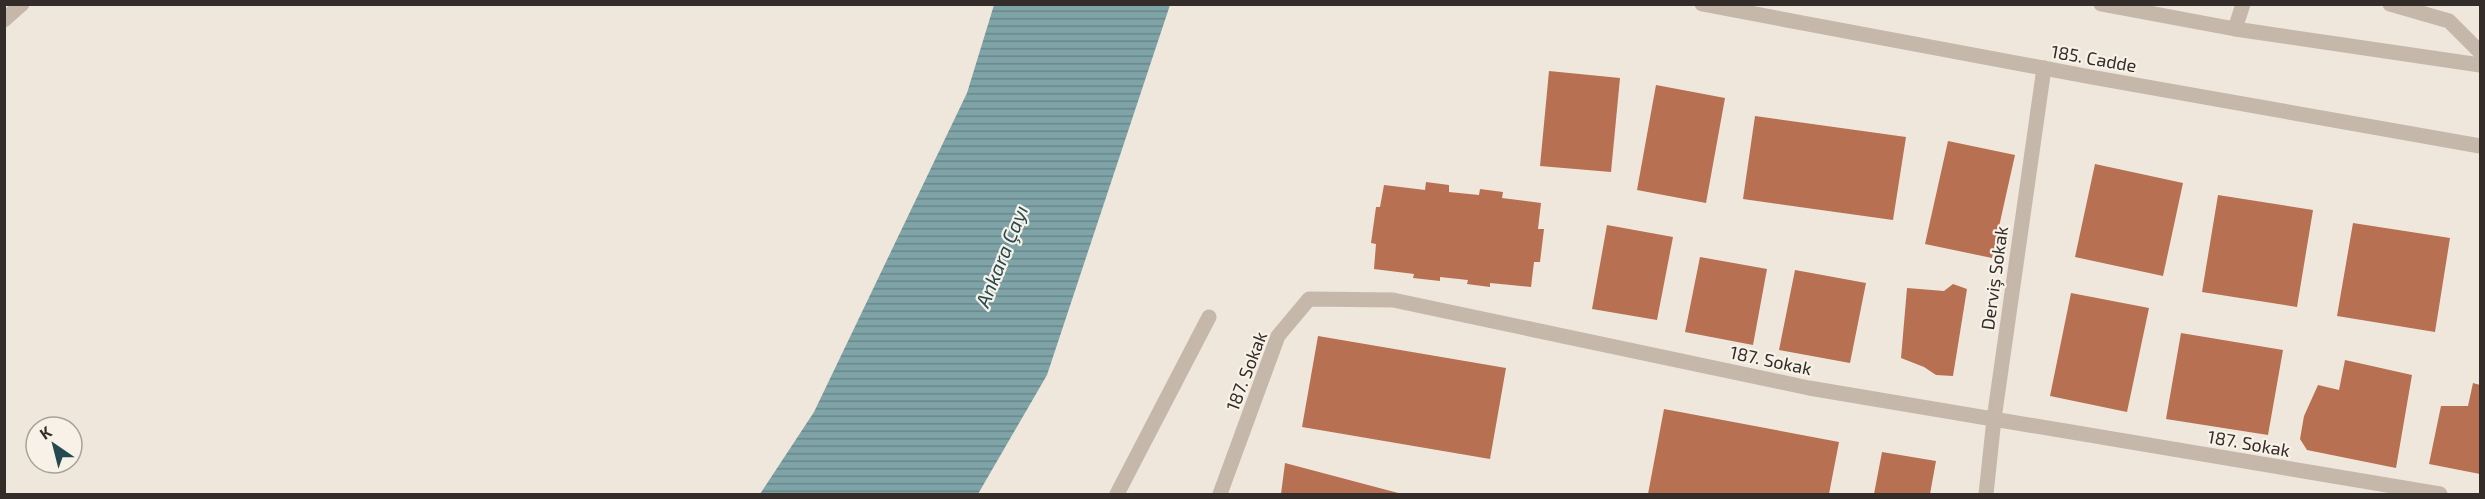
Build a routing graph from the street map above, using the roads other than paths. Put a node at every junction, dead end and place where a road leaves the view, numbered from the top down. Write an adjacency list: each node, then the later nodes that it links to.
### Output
1 (22, 4): 6 (street)
2 (1702, 4): 10 (street, 185. Cadde)
3 (2102, 4): 7 (street)
4 (2243, 4): 7 (street)
5 (2390, 4): 8 (street)
6 (4, 20)
7 (2235, 29): 9 (street)
8 (2481, 52)
9 (2481, 65)
10 (2044, 68): 11 (street, 185. Cadde); 13 (street, Derviş Sokak)
11 (2481, 146)
12 (1209, 316): 14 (street)
13 (1994, 419): 15 (street, 187. Sokak); 16 (street, Derviş Sokak); 17 (street, 187. Sokak)
14 (1117, 495)
15 (1220, 495)
16 (1986, 495)
17 (2440, 495)

